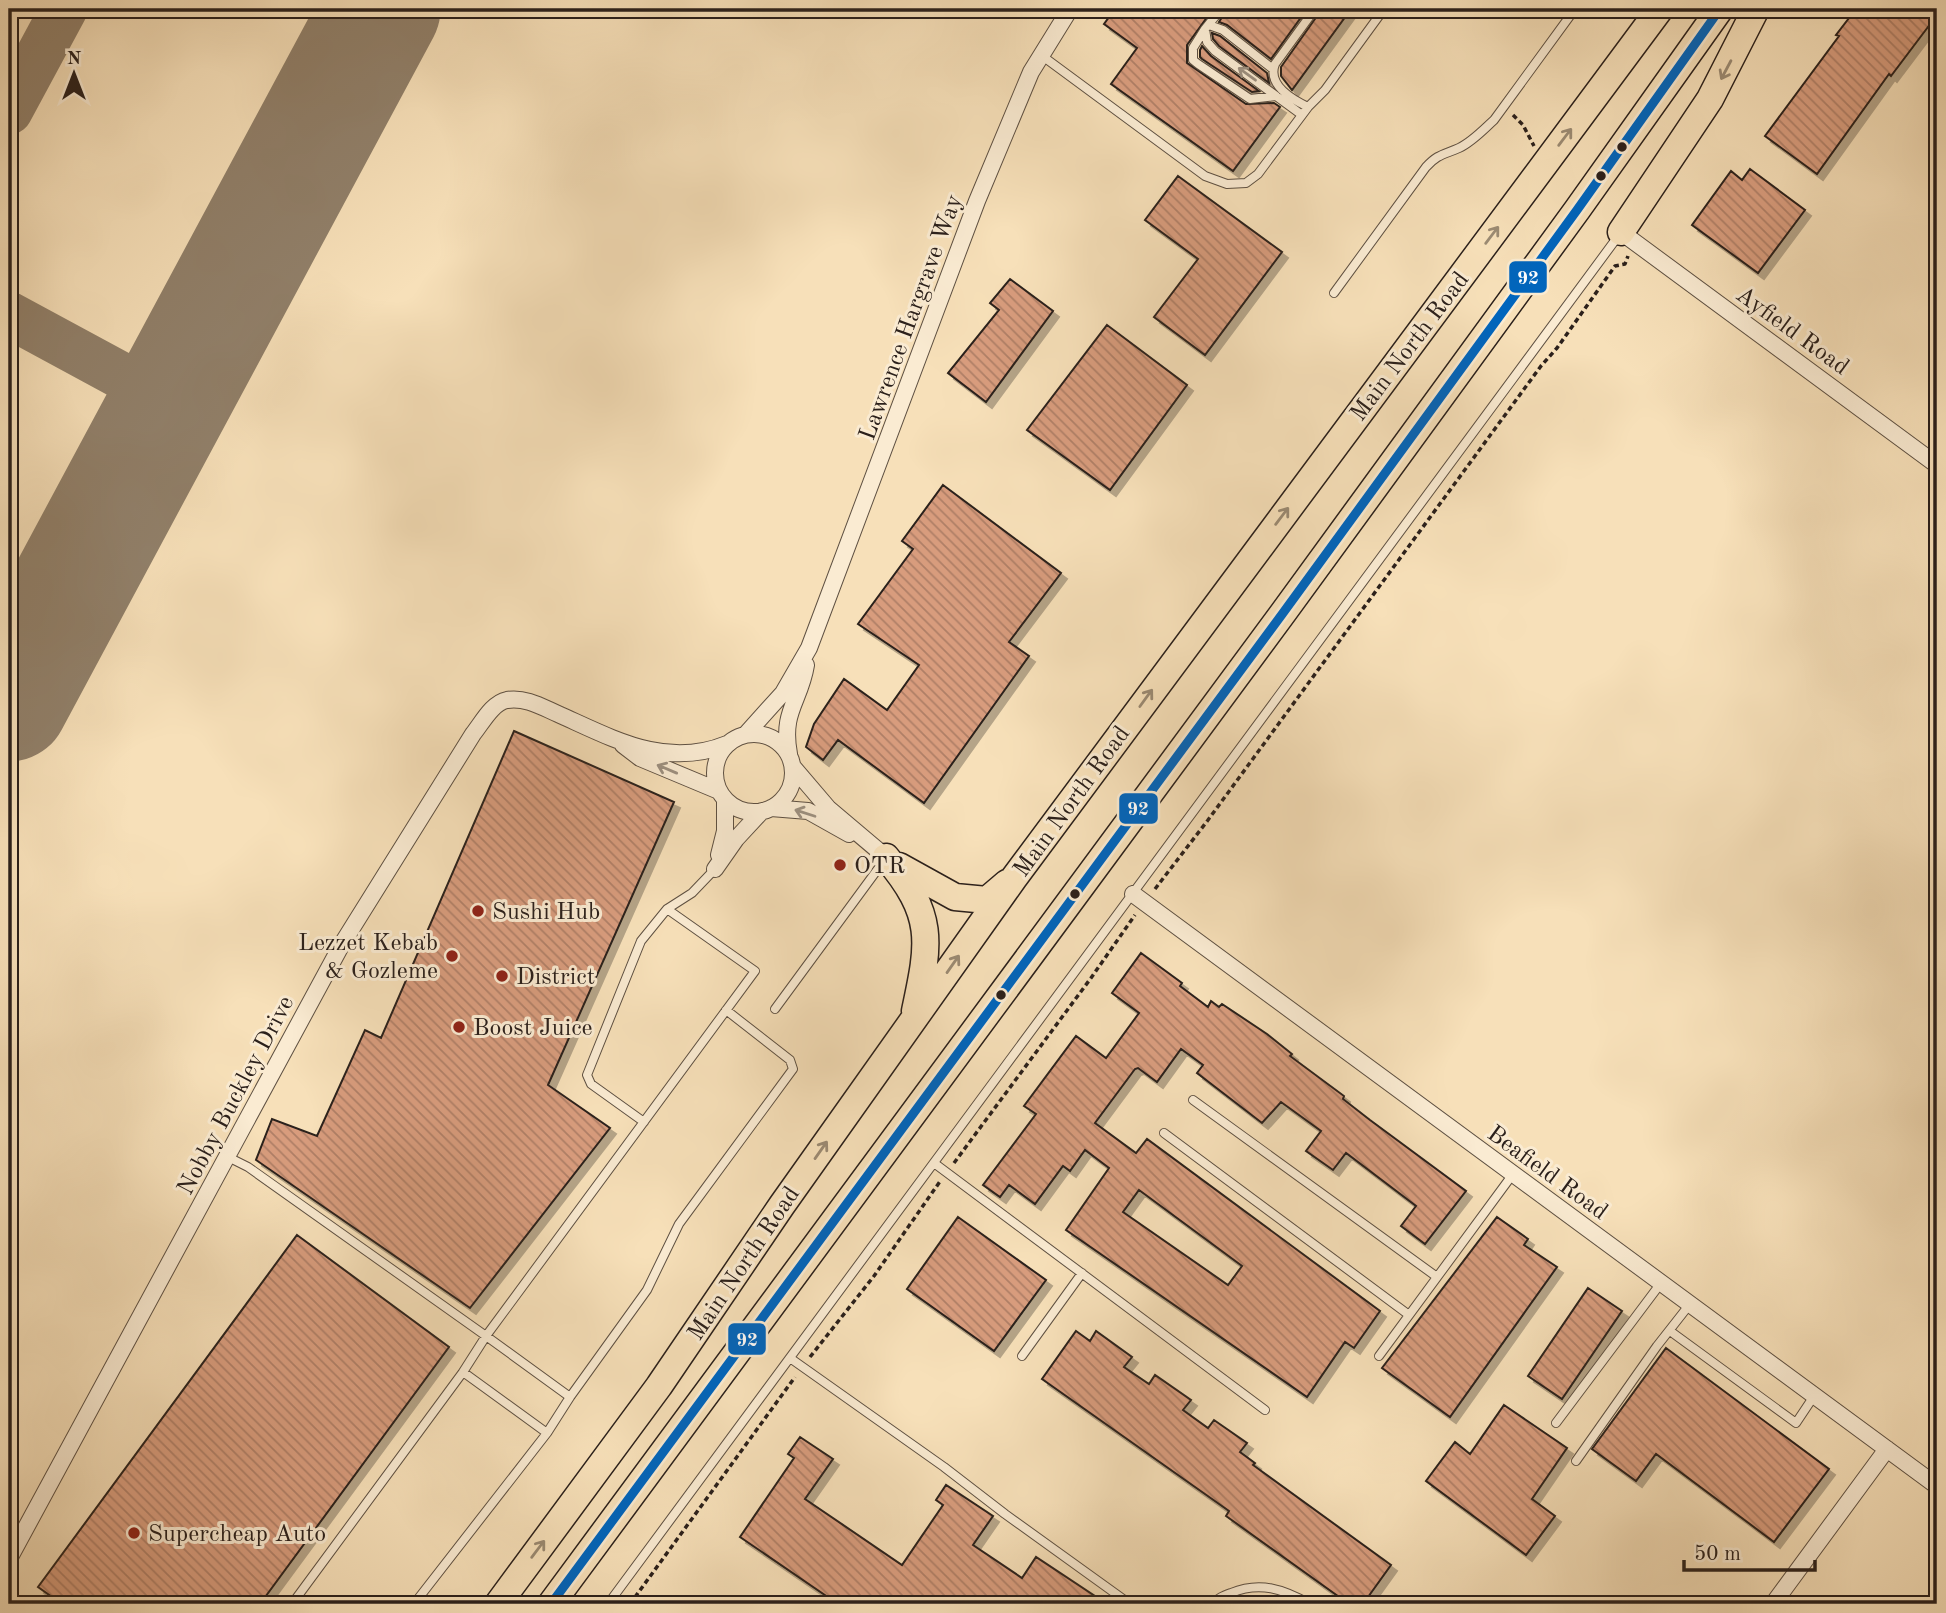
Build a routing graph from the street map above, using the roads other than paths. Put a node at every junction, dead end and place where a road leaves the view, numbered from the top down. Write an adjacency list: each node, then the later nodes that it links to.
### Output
1 (1070, 9): 10 (street, Lawrence Hargrave Way)
2 (1221, 9): 9 (lane)
3 (1315, 9): 11 (lane)
4 (1384, 9): 13 (lane)
5 (1575, 9): 15 (lane)
6 (1660, 9): 26 (highway, Main North Road, one-way to 6)
7 (1720, 9): 61 (highway, Main North Road)
8 (1756, 9): 14 (highway, one-way to 14)
9 (1207, 27): 11 (lane); 12 (lane, one-way to 9); 12 (lane)
10 (1041, 55): 13 (lane); 17 (street, Lawrence Hargrave Way)
11 (1273, 69): 13 (lane)
12 (1276, 96): 13 (lane)
13 (1305, 111)
14 (1629, 238): 16 (street, Ayfield Road); 27 (lane)
15 (1334, 293)
16 (1937, 464)
17 (809, 648): 18 (street, Lawrence Hargrave Way); 21 (street, Lawrence Hargrave Way)
18 (746, 734): 20 (street); 21 (street)
19 (618, 741): 20 (street, Nobby Buckley Drive); 22 (street, Nobby Buckley Drive, one-way to 19); 35 (street, Nobby Buckley Drive)
20 (727, 744): 22 (street)
21 (791, 762): 23 (street); 24 (street)
22 (722, 795): 23 (street); 25 (street)
23 (767, 810): 24 (street, one-way to 23); 25 (street)
24 (882, 854): 26 (highway); 29 (lane); 31 (highway)
25 (715, 869): 28 (lane)
26 (1014, 878): 31 (highway, Main North Road, one-way to 26)
27 (1138, 898): 36 (lane); 37 (street, Beafield Road)
28 (667, 909): 30 (lane); 33 (lane)
29 (775, 1009)
30 (726, 1010): 33 (lane); 50 (lane)
31 (914, 1020): 60 (highway, Main North Road, one-way to 31)
32 (1193, 1100): 39 (lane)
33 (644, 1122): 44 (lane)
34 (1164, 1133): 42 (lane)
35 (228, 1157): 44 (lane); 57 (street, Nobby Buckley Drive)
36 (934, 1163): 38 (lane); 47 (lane)
37 (1513, 1174): 39 (lane); 40 (street, Beafield Road)
38 (1082, 1273): 45 (lane); 51 (lane)
39 (1437, 1277): 42 (lane)
40 (1661, 1283): 41 (street, Beafield Road); 52 (lane)
41 (1690, 1304): 43 (lane); 49 (street, Beafield Road)
42 (1409, 1315): 46 (lane)
43 (1670, 1331): 49 (lane); 55 (lane)
44 (486, 1336): 48 (lane); 50 (lane)
45 (1022, 1356)
46 (1379, 1356)
47 (790, 1358): 62 (lane); 63 (lane)
48 (463, 1372): 53 (lane); 58 (lane)
49 (1814, 1396): 54 (street, Beafield Road)
50 (570, 1397): 53 (lane)
51 (1265, 1410)
52 (1556, 1423)
53 (547, 1433): 59 (lane)
54 (1887, 1450): 56 (street, Beafield Road); 66 (street)
55 (1576, 1461)
56 (1937, 1486)
57 (9, 1559)
58 (292, 1604)
59 (414, 1604)
60 (498, 1604)
61 (551, 1604)
62 (608, 1604)
63 (1130, 1604)
64 (1212, 1604): 65 (lane)
65 (1310, 1604)
66 (1773, 1604)

